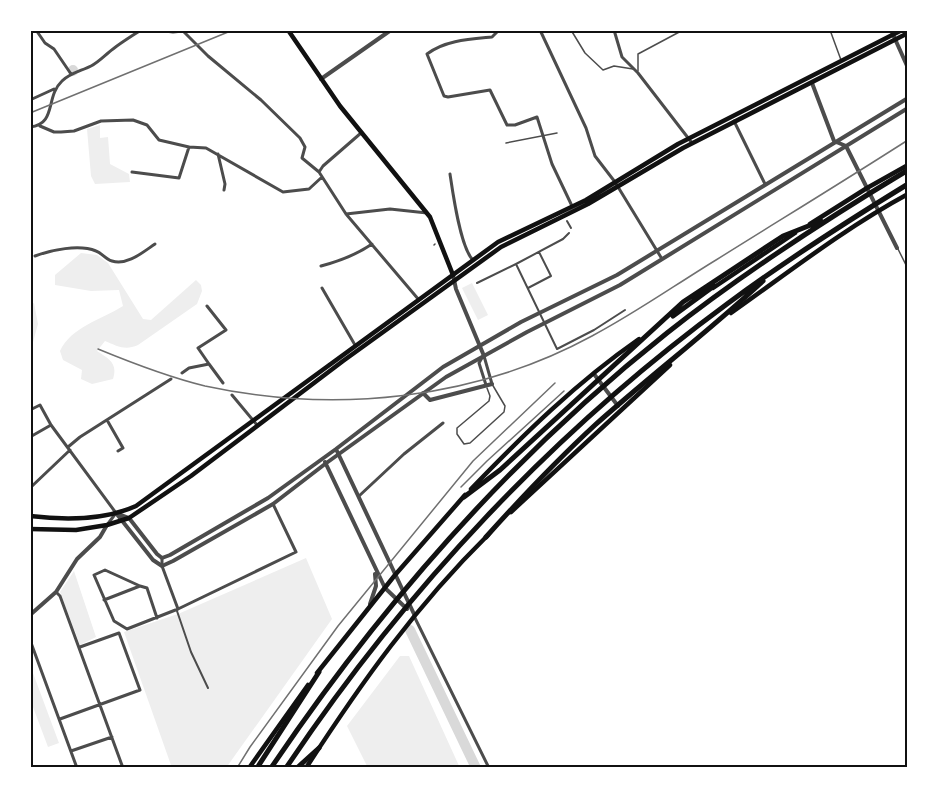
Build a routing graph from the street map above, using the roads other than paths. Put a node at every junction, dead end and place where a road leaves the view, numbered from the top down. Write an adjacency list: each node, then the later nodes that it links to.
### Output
1 (36, 30): 21 (street)
2 (141, 30): 21 (street)
3 (156, 30): 14 (street)
4 (192, 30): 14 (street)
5 (288, 30): 22 (main road)
6 (391, 30): 22 (street)
7 (499, 30): 33 (street)
8 (540, 30): 46 (street)
9 (571, 30): 19 (lane)
10 (614, 30): 19 (street)
11 (683, 30): 20 (lane)
12 (830, 30): 17 (lane)
13 (902, 30): 16 (main road)
14 (184, 32): 43 (street)
15 (908, 33): 16 (main road)
16 (893, 35): 17 (main road); 18 (street); 23 (main road)
17 (841, 61): 34 (main road)
18 (908, 68)
19 (634, 69): 20 (street)
20 (638, 73): 34 (street)
21 (71, 74): 24 (street)
22 (321, 79): 31 (main road)
23 (812, 83): 28 (main road); 35 (street)
24 (56, 88): 26 (street); 29 (street)
25 (908, 98): 35 (street)
26 (30, 99)
27 (908, 108): 37 (street)
28 (734, 121): 34 (main road); 47 (street)
29 (40, 126): 30 (street); 38 (street)
30 (30, 127)
31 (362, 132): 43 (street); 54 (main road)
32 (556, 133): 33 (lane)
33 (543, 136): 36 (lane); 52 (street)
34 (690, 141): 46 (main road)
35 (834, 141): 37 (street); 47 (street)
36 (506, 143)
37 (846, 146): 49 (street); 67 (street)
38 (189, 147): 39 (street); 42 (street)
39 (218, 153): 45 (street); 50 (street)
40 (908, 165): 49 (main road)
41 (908, 170): 56 (highway)
42 (132, 172)
43 (319, 172): 45 (street)
44 (450, 174): 66 (street)
45 (322, 177): 55 (street)
46 (617, 184): 52 (main road); 63 (street)
47 (765, 184): 63 (street)
48 (908, 184): 69 (highway)
49 (867, 188): 53 (street); 84 (main road)
50 (224, 190)
51 (908, 194): 53 (main road)
52 (574, 209): 66 (main road); 72 (main road)
53 (877, 211): 62 (street); 91 (main road)
54 (427, 213): 55 (street); 72 (main road)
55 (346, 214): 61 (street)
56 (828, 219): 105 (highway); 140 (highway)
57 (567, 222): 58 (street)
58 (571, 228)
59 (570, 233): 64 (street)
60 (155, 244): 65 (street)
61 (372, 244): 70 (street); 76 (street)
62 (897, 248): 71 (lane)
63 (657, 250): 67 (street); 80 (street)
64 (540, 252): 68 (street); 75 (street)
65 (34, 256)
66 (472, 259): 72 (main road)
67 (662, 259): 81 (street)
68 (516, 264): 73 (street); 75 (street)
69 (779, 266): 113 (highway); 141 (highway)
70 (321, 267)
71 (908, 269)
72 (454, 278): 76 (main road); 80 (street)
73 (477, 283)
74 (322, 288): 79 (street)
75 (528, 288): 78 (street)
76 (420, 301): 79 (main road); 94 (main road)
77 (207, 306): 82 (street)
78 (625, 310)
79 (355, 345): 94 (main road)
80 (481, 345): 81 (street); 99 (street)
81 (483, 356): 87 (street); 88 (street); 89 (street)
82 (209, 363): 83 (street); 86 (street)
83 (182, 373)
84 (594, 374): 91 (street); 105 (main road)
85 (171, 379): 93 (street)
86 (223, 383)
87 (492, 384): 88 (street); 88 (lane)
88 (486, 385): 89 (street)
89 (423, 393): 101 (street)
90 (232, 395): 94 (street)
91 (621, 409): 113 (main road)
92 (30, 410): 96 (street)
93 (107, 420): 98 (street); 100 (street)
94 (255, 423): 107 (main road); 109 (main road)
95 (443, 423): 104 (street)
96 (51, 425): 97 (street); 98 (street)
97 (30, 436)
98 (69, 448): 103 (street); 107 (street)
99 (336, 449): 101 (street); 102 (street)
100 (118, 451)
101 (339, 455): 102 (street); 104 (street)
102 (324, 461): 106 (street); 114 (street); 116 (street)
103 (30, 488)
104 (359, 496): 117 (street)
105 (464, 497): 117 (main road)
106 (273, 504): 115 (street); 122 (street)
107 (116, 513): 108 (main road); 109 (street); 110 (street); 111 (street)
108 (30, 516)
109 (129, 518): 110 (main road); 114 (street)
110 (122, 521): 111 (main road); 115 (street)
111 (107, 525): 112 (main road); 120 (street)
112 (30, 529)
113 (486, 537): 124 (main road)
114 (162, 558): 115 (street)
115 (162, 566): 122 (street)
116 (374, 567): 119 (street); 123 (street)
117 (394, 575): 119 (main road); 124 (street)
118 (140, 586): 121 (street); 121 (street); 126 (street)
119 (385, 588): 123 (main road); 124 (street)
120 (56, 592): 125 (street); 128 (street)
121 (104, 600): 126 (street)
122 (177, 609): 126 (street); 130 (street)
123 (366, 612): 129 (main road)
124 (414, 614): 134 (main road); 144 (street)
125 (30, 615)
126 (157, 618)
127 (30, 640): 132 (street)
128 (80, 647): 131 (street); 131 (street)
129 (319, 672): 138 (main road); 139 (highway)
130 (208, 688)
131 (100, 704): 132 (street); 133 (street)
132 (60, 719): 135 (street)
133 (112, 737): 135 (street); 137 (street)
134 (319, 748): 142 (highway); 143 (main road)
135 (71, 751): 136 (street)
136 (77, 768)
137 (123, 768)
138 (249, 768)
139 (257, 768)
140 (271, 768)
141 (286, 768)
142 (297, 768)
143 (306, 768)
144 (489, 768)

